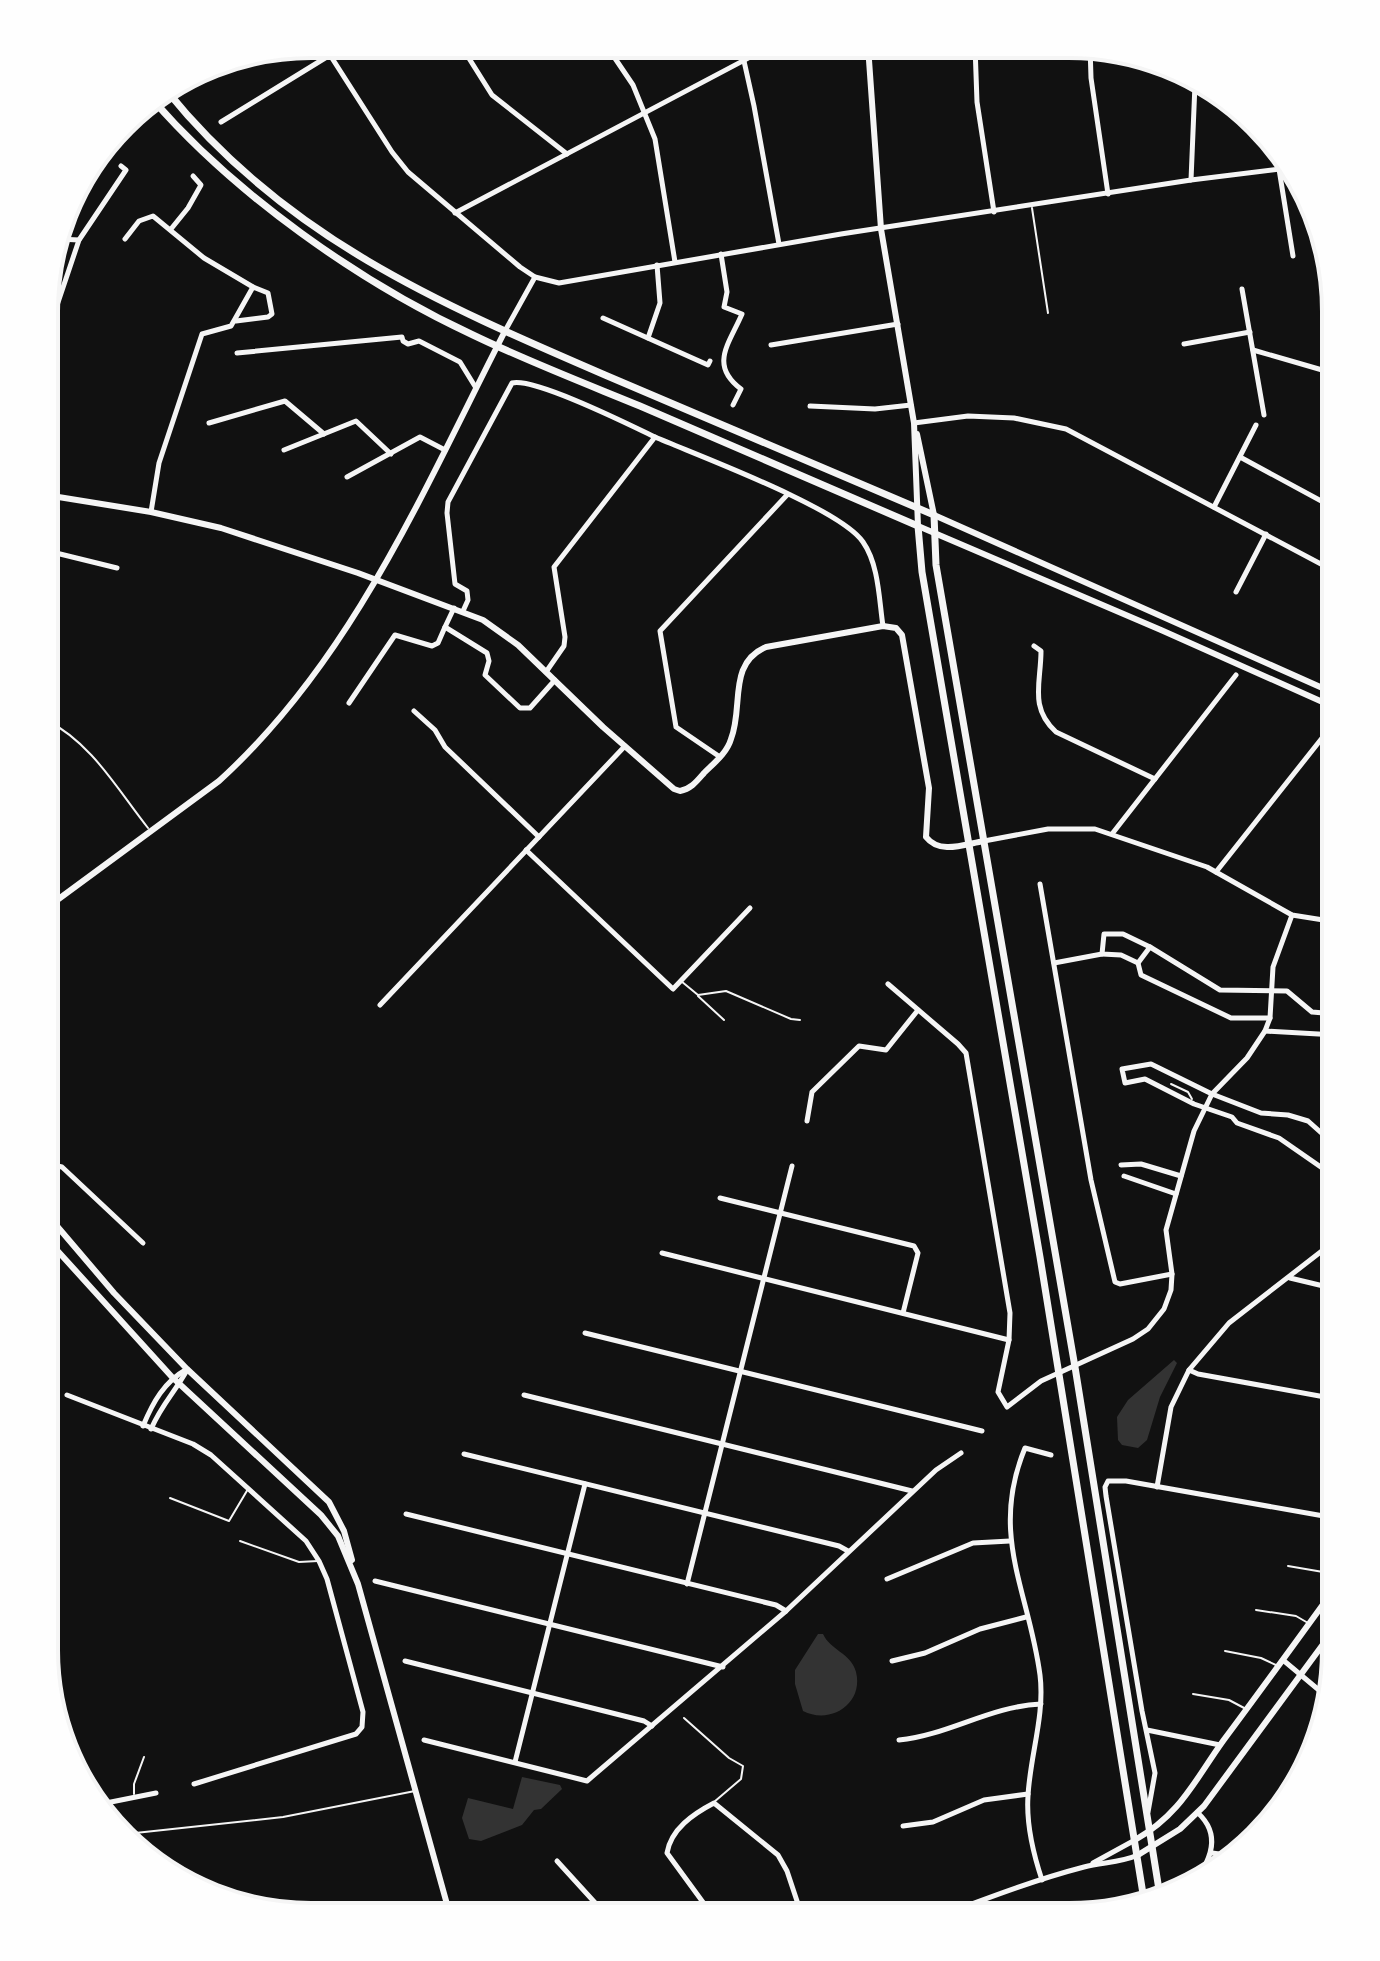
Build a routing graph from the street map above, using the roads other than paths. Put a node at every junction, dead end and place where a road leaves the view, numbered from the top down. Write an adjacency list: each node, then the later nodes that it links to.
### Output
1 (325, 58): 15 (street)
2 (332, 58): 25 (street)
3 (469, 58): 16 (street)
4 (615, 58): 14 (street)
5 (742, 58): 10 (street)
6 (749, 58): 10 (street)
7 (869, 58): 27 (street)
8 (975, 58): 24 (street)
9 (1090, 59): 22 (street)
10 (744, 61): 14 (street); 31 (street)
11 (1195, 91): 21 (street)
12 (174, 99): 44 (main road)
13 (161, 108): 49 (main road)
14 (645, 112): 16 (street); 34 (street)
15 (221, 122)
16 (567, 154): 25 (street)
17 (121, 166): 30 (street)
18 (1279, 169): 21 (street)
19 (1279, 170): 33 (street)
20 (193, 176): 26 (street)
21 (1191, 180): 22 (street)
22 (1108, 194): 23 (street)
23 (1032, 206): 24 (street); 40 (lane)
24 (994, 212): 27 (street)
25 (455, 213): 36 (street)
26 (171, 229): 29 (street); 37 (street)
27 (881, 229): 31 (street); 43 (street)
28 (68, 239): 30 (street)
29 (125, 239)
30 (79, 240): 39 (street)
31 (779, 244): 32 (street)
32 (721, 254): 34 (street); 55 (street)
33 (1293, 256)
34 (675, 262): 35 (street)
35 (657, 265): 36 (street); 46 (street)
36 (535, 277): 44 (street)
37 (253, 287): 42 (street); 42 (street)
38 (1242, 289): 45 (street)
39 (59, 300)
40 (1048, 313)
41 (603, 318): 46 (street)
42 (235, 321): 74 (street)
43 (898, 324): 48 (street); 56 (street)
44 (505, 331): 49 (street); 73 (main road)
45 (1250, 332): 47 (street); 50 (street)
46 (648, 338): 52 (street)
47 (1184, 344)
48 (771, 345)
49 (497, 346): 54 (street); 76 (main road)
50 (1253, 350): 53 (street); 58 (street)
51 (237, 353): 54 (street)
52 (710, 361)
53 (1322, 370)
54 (476, 388): 65 (street)
55 (733, 405)
56 (911, 405): 57 (street); 60 (street)
57 (810, 406)
58 (1264, 415)
59 (209, 423): 62 (street)
60 (914, 423): 72 (street); 73 (street); 75 (street)
61 (1256, 425): 67 (street)
62 (324, 434): 64 (street); 66 (street)
63 (655, 437): 69 (street); 85 (street); 89 (street)
64 (284, 450)
65 (445, 450): 66 (street); 82 (street)
66 (391, 454): 68 (street)
67 (1240, 457): 71 (street); 72 (street)
68 (347, 477)
69 (787, 495): 86 (street); 99 (street)
70 (58, 497): 74 (street)
71 (1322, 501)
72 (1214, 507): 78 (street)
73 (917, 508): 75 (main road); 76 (street)
74 (151, 512): 82 (street)
75 (934, 515): 77 (main road); 92 (street)
76 (918, 526): 77 (street); 105 (main road)
77 (934, 533): 93 (street); 104 (main road)
78 (1266, 534): 80 (street); 83 (street)
79 (58, 553): 81 (street)
80 (1322, 564)
81 (117, 568)
82 (376, 580): 84 (street); 101 (street)
83 (1236, 592)
84 (454, 608): 85 (street); 87 (street)
85 (463, 611): 89 (street)
86 (883, 626): 99 (street); 105 (street)
87 (445, 627): 91 (street); 94 (street)
88 (1034, 646): 100 (street)
89 (546, 672): 91 (street)
90 (1236, 675): 100 (street)
91 (555, 680): 98 (street)
92 (1322, 688)
93 (1322, 701)
94 (349, 703)
95 (414, 711): 103 (street)
96 (58, 728): 101 (lane)
97 (1322, 739): 107 (street)
98 (625, 745): 99 (street); 103 (street)
99 (720, 757)
100 (1155, 779): 102 (street)
101 (151, 832): 109 (street)
102 (1112, 834): 104 (street); 107 (street)
103 (539, 837): 106 (street)
104 (984, 841): 105 (street); 158 (main road)
105 (969, 844): 162 (main road)
106 (526, 850): 117 (street); 121 (street)
107 (1216, 872): 111 (street)
108 (1040, 884): 115 (street)
109 (58, 900)
110 (750, 908): 117 (street)
111 (1292, 915): 112 (street); 119 (street)
112 (1322, 920)
113 (1150, 947): 114 (street); 116 (street); 119 (street)
114 (1102, 954): 115 (street); 116 (street)
115 (1054, 963): 151 (street)
116 (1138, 963): 124 (street)
117 (681, 981): 120 (lane)
118 (888, 984): 122 (street)
119 (1270, 990): 123 (street); 124 (street)
120 (698, 995): 125 (lane); 126 (lane)
121 (380, 1005)
122 (918, 1010): 135 (street); 157 (street)
123 (1321, 1013)
124 (1270, 1018): 127 (street)
125 (724, 1020)
126 (800, 1020)
127 (1265, 1031): 128 (street); 132 (street)
128 (1321, 1034)
129 (1171, 1084): 131 (lane)
130 (1200, 1088): 131 (lane); 132 (street); 133 (street)
131 (1188, 1092): 133 (lane)
132 (1212, 1094): 134 (street); 136 (street)
133 (1194, 1104): 134 (street)
134 (1205, 1107): 140 (street); 142 (street)
135 (807, 1121)
136 (1321, 1133)
137 (58, 1165): 147 (street)
138 (1121, 1165): 142 (street)
139 (792, 1166): 145 (street)
140 (1321, 1167)
141 (1124, 1176): 143 (street)
142 (1181, 1176): 143 (street)
143 (1176, 1194): 151 (street)
144 (720, 1198): 145 (street)
145 (781, 1213): 153 (street); 155 (street)
146 (58, 1227): 159 (street)
147 (143, 1243)
148 (58, 1251): 163 (street)
149 (1321, 1252): 152 (street)
150 (662, 1253): 153 (street)
151 (1172, 1274): 158 (street)
152 (1289, 1278): 154 (street); 160 (street)
153 (765, 1279): 155 (street); 161 (street)
154 (1321, 1286)
155 (902, 1314): 157 (street)
156 (585, 1333): 161 (street)
157 (1009, 1340): 162 (street)
158 (1075, 1367): 162 (street); 227 (main road)
159 (187, 1369): 163 (street); 164 (street); 189 (street)
160 (1189, 1370): 167 (street); 176 (street)
161 (742, 1372): 170 (street); 171 (street)
162 (1059, 1373): 232 (main road)
163 (172, 1377): 164 (street); 168 (street)
164 (179, 1384): 169 (street); 189 (street)
165 (67, 1395): 168 (street)
166 (524, 1395): 171 (street)
167 (1321, 1396)
168 (143, 1426): 169 (street)
169 (151, 1429): 177 (street)
170 (982, 1431)
171 (723, 1444): 178 (street); 180 (street)
172 (961, 1453): 178 (street)
173 (464, 1454): 175 (street)
174 (1051, 1455): 184 (street)
175 (585, 1484): 180 (street); 186 (street)
176 (1157, 1487): 182 (street); 214 (street)
177 (249, 1488): 179 (lane); 187 (street)
178 (913, 1491): 185 (street)
179 (170, 1498)
180 (705, 1513): 185 (street); 193 (street)
181 (406, 1514): 186 (street)
182 (1321, 1516)
183 (240, 1541): 187 (lane)
184 (1010, 1541): 191 (street); 197 (street)
185 (848, 1551): 196 (street)
186 (566, 1553): 193 (street); 198 (street)
187 (319, 1561): 220 (street)
188 (1288, 1566): 190 (lane)
189 (353, 1568): 221 (street)
190 (1321, 1572)
191 (887, 1579)
192 (375, 1581): 198 (street)
193 (687, 1584): 196 (street)
194 (1321, 1607): 199 (street)
195 (1256, 1610): 199 (lane)
196 (786, 1611): 205 (street)
197 (1026, 1617): 203 (street); 210 (street)
198 (548, 1623): 205 (street); 208 (street)
199 (1309, 1624): 204 (street)
200 (1321, 1647): 206 (street)
201 (1225, 1651): 204 (lane)
202 (405, 1661): 208 (street)
203 (892, 1661)
204 (1281, 1663): 206 (street); 211 (street)
205 (723, 1667): 213 (street)
206 (1301, 1674): 207 (street); 228 (street)
207 (1318, 1689)
208 (531, 1693): 213 (street); 219 (street)
209 (1193, 1694): 211 (lane)
210 (1041, 1704): 216 (street); 223 (street)
211 (1247, 1710): 217 (street)
212 (684, 1718): 226 (lane)
213 (652, 1726): 219 (street)
214 (1147, 1730): 217 (street); 227 (street)
215 (424, 1740): 219 (street)
216 (899, 1740)
217 (1220, 1745): 230 (street)
218 (144, 1757): 224 (lane)
219 (515, 1762)
220 (194, 1784)
221 (416, 1791): 231 (lane); 243 (street)
222 (156, 1793): 224 (street)
223 (1028, 1794): 229 (street); 240 (street)
224 (134, 1798): 225 (street)
225 (109, 1803)
226 (714, 1803): 245 (street); 246 (street)
227 (1148, 1813): 230 (main road)
228 (1198, 1813): 233 (street); 234 (street)
229 (903, 1826)
230 (1151, 1832): 232 (street); 233 (main road)
231 (136, 1833)
232 (1135, 1840): 236 (main road); 239 (street)
233 (1153, 1846): 236 (street); 241 (main road)
234 (1212, 1853): 235 (street); 238 (street)
235 (1218, 1854)
236 (1138, 1855): 239 (street); 242 (main road)
237 (557, 1861): 244 (street)
238 (1207, 1862)
239 (1085, 1867): 240 (street)
240 (1042, 1880): 247 (street)
241 (1159, 1886)
242 (1143, 1892)
243 (447, 1903)
244 (595, 1903)
245 (704, 1903)
246 (798, 1903)
247 (977, 1903)

